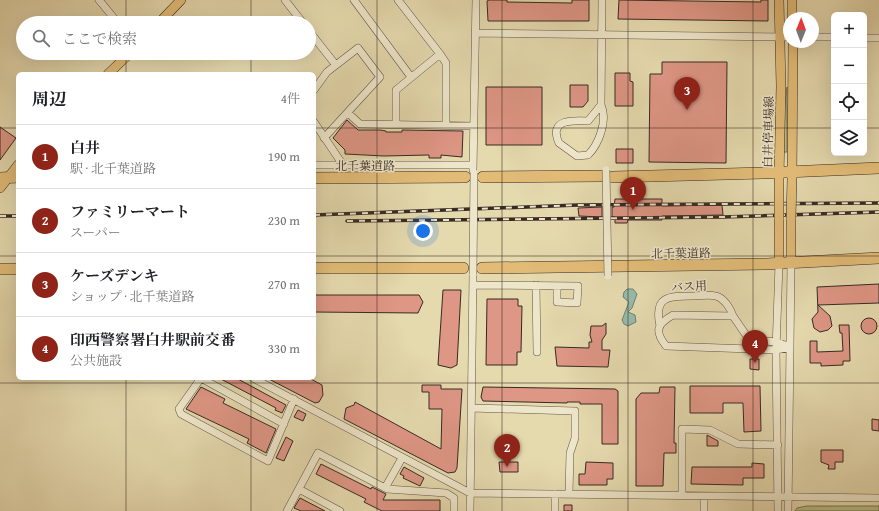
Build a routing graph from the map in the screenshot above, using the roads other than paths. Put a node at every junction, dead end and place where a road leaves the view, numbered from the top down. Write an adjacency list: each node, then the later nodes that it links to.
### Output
1 (181, 0): 12 (main road)
2 (285, 0): 13 (street)
3 (354, 0): 29 (street)
4 (398, 0): 25 (street)
5 (476, 0): 15 (street)
6 (602, 0): 16 (street)
7 (779, 0): 14 (main road, 白井停車場線)
8 (792, 0): 10 (main road)
9 (104, 2): 11 (street)
10 (792, 12)
11 (113, 16)
12 (166, 16)
13 (298, 16)
14 (783, 30)
15 (475, 33): 16 (street); 37 (street)
16 (603, 34): 17 (street); 31 (street)
17 (783, 37)
18 (819, 37): 19 (street)
19 (831, 38)
20 (867, 38): 21 (street)
21 (879, 38)
22 (316, 39): 27 (street)
23 (784, 48): 46 (main road, 白井停車場線)
24 (792, 48): 47 (main road, 白井停車場線)
25 (440, 54): 29 (street); 36 (street)
26 (123, 60): 28 (main road)
27 (335, 64): 30 (street); 32 (street)
28 (110, 72)
29 (411, 77): 34 (street)
30 (316, 87)
31 (601, 105): 33 (street); 38 (street)
32 (348, 113): 34 (street); 39 (street)
33 (588, 121): 38 (street); 38 (street)
34 (396, 124): 36 (street)
35 (316, 125): 39 (street)
36 (446, 125): 37 (street)
37 (474, 126): 44 (street)
38 (601, 128)
39 (324, 138): 41 (street)
40 (316, 165): 41 (street)
41 (344, 165): 44 (street)
42 (16, 168): 48 (main road)
43 (879, 168): 47 (highway, 北千葉道路)
44 (474, 173): 45 (highway, 北千葉道路); 49 (highway, 北千葉道路); 58 (street, bridge)
45 (606, 174): 46 (highway, 北千葉道路); 59 (street, bridge)
46 (779, 175): 47 (highway, 北千葉道路); 52 (main road, 白井停車場線, bridge)
47 (792, 175): 53 (main road, 白井停車場線, bridge)
48 (9, 177): 50 (main road)
49 (316, 178)
50 (0, 188)
51 (879, 258): 53 (highway, 北千葉道路)
52 (779, 261): 53 (highway, 北千葉道路); 58 (highway, 北千葉道路); 65 (street)
53 (791, 261): 66 (street)
54 (16, 268): 57 (highway)
55 (316, 268): 56 (highway)
56 (463, 268)
57 (0, 269)
58 (478, 271): 60 (street)
59 (608, 276)
60 (473, 285): 61 (street); 73 (street)
61 (536, 285): 62 (street); 68 (street)
62 (557, 286)
63 (733, 316): 64 (street); 64 (street, バス用); 65 (street)
64 (660, 326): 67 (street)
65 (777, 342): 66 (street); 67 (street)
66 (790, 347): 67 (street); 85 (street)
67 (776, 350): 75 (street)
68 (537, 352)
69 (200, 380): 74 (street)
70 (205, 380): 74 (street)
71 (257, 380): 72 (street)
72 (294, 400): 74 (street); 76 (street)
73 (471, 408): 79 (street); 81 (street)
74 (284, 424)
75 (778, 445): 82 (street); 84 (street)
76 (402, 458): 77 (street); 79 (street)
77 (385, 488): 78 (street); 89 (street)
78 (299, 489): 87 (street); 88 (street)
79 (470, 493): 80 (street); 90 (street)
80 (555, 494): 81 (street); 91 (street)
81 (569, 494): 82 (street)
82 (682, 495): 83 (street)
83 (704, 496): 84 (street); 92 (street)
84 (778, 497): 85 (street); 93 (street)
85 (788, 497): 86 (street); 94 (street)
86 (879, 498)
87 (287, 511)
88 (340, 511)
89 (454, 511)
90 (470, 511)
91 (555, 511)
92 (704, 511)
93 (778, 511)
94 (788, 511)

